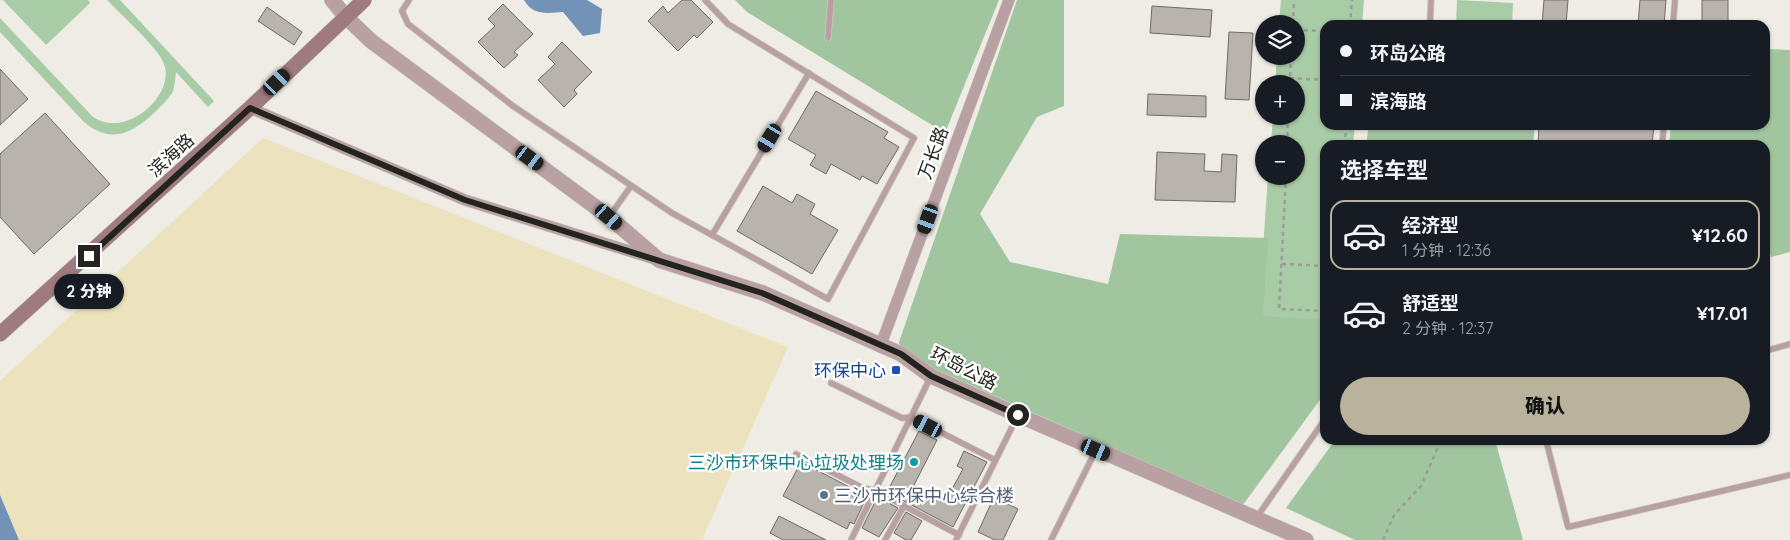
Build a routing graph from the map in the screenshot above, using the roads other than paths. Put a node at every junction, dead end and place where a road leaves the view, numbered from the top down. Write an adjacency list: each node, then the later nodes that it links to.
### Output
1 (332, 0): 9 (street)
2 (364, 0): 9 (main road, 滨海路)
3 (410, 0): 15 (lane)
4 (705, 0): 13 (lane)
5 (832, 0): 12 (lane)
6 (1009, 0): 21 (street, 万长路)
7 (1431, 0): 10 (lane)
8 (1675, 0): 11 (lane)
9 (346, 17): 14 (main road, 滨海路); 16 (street)
10 (1430, 20)
11 (1673, 20)
12 (828, 38)
13 (809, 73): 17 (lane); 17 (lane)
14 (250, 108): 18 (street); 19 (main road, 滨海路)
15 (631, 186): 16 (lane); 17 (lane)
16 (609, 217): 18 (street)
17 (712, 235)
18 (659, 260): 21 (street, 环岛公路)
19 (2, 327)
20 (1790, 344): 22 (lane)
21 (880, 347): 23 (street, 环岛公路)
22 (1770, 350)
23 (931, 376): 25 (street, 环岛公路); 26 (lane)
24 (832, 382): 26 (lane)
25 (1018, 415): 29 (street, 环岛公路); 31 (lane)
26 (911, 417): 31 (lane); 33 (lane)
27 (1320, 426): 35 (lane)
28 (1547, 445): 32 (lane)
29 (1096, 450): 35 (street, 环岛公路); 39 (lane)
30 (796, 454): 33 (lane)
31 (995, 460): 36 (lane)
32 (1790, 474)
33 (876, 490): 34 (lane); 37 (lane)
34 (904, 506): 36 (lane); 38 (lane)
35 (1257, 517): 40 (street, 环岛公路)
36 (957, 538)
37 (851, 540)
38 (885, 540)
39 (1051, 540)
40 (1306, 540)

